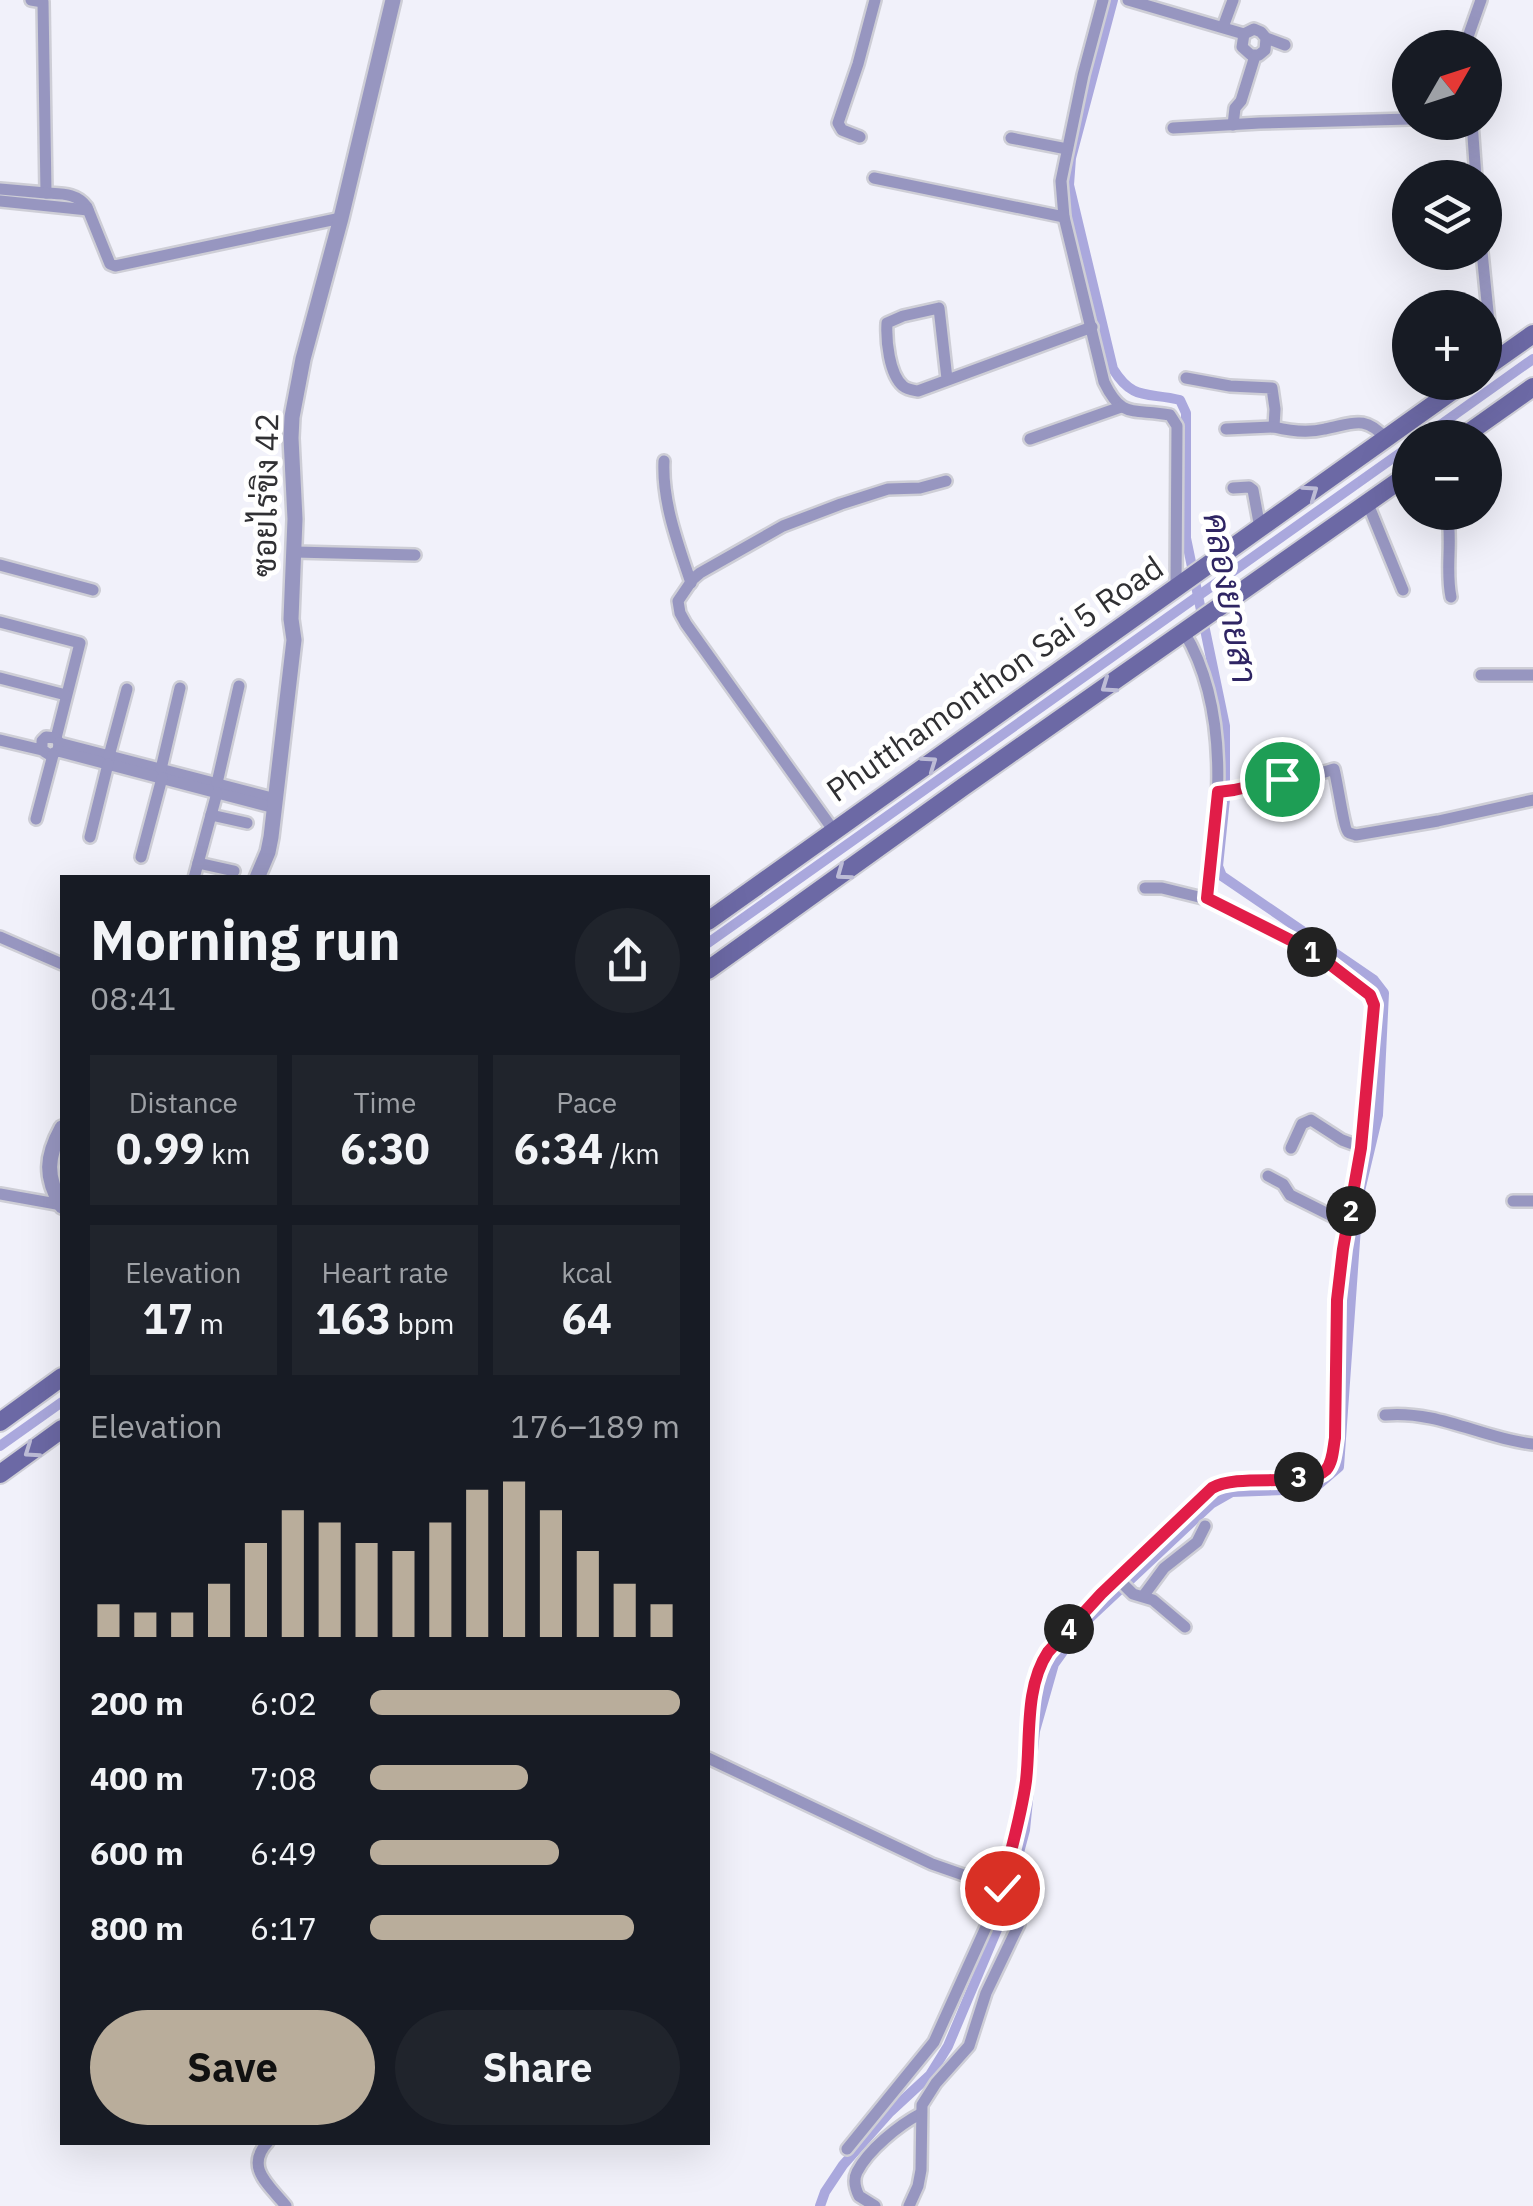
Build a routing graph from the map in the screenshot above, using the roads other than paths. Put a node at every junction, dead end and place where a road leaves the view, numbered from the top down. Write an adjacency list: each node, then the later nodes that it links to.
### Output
1 (31, 0): 22 (street)
2 (393, 0): 26 (street, ซอยไร่ขิง 42)
3 (875, 0): 17 (street)
4 (1102, 0): 19 (street)
5 (1128, 0): 8 (street)
6 (1233, 0): 8 (street)
7 (1482, 0): 9 (street)
8 (1223, 27): 10 (street)
9 (1471, 30)
10 (1244, 34): 11 (street); 13 (street)
11 (1266, 38): 12 (street); 13 (street)
12 (1284, 44)
13 (1255, 56): 15 (street)
14 (1392, 120): 15 (street)
15 (1240, 124): 16 (street)
16 (1172, 128)
17 (860, 137)
18 (1011, 138): 19 (street)
19 (1067, 149): 25 (street)
20 (874, 178): 25 (street)
21 (0, 190): 22 (street)
22 (46, 193): 24 (street)
23 (0, 201): 24 (street)
24 (88, 210): 26 (street)
25 (1064, 217): 27 (street)
26 (341, 218): 47 (street, ซอยไร่ขิง 42)
27 (1092, 327): 31 (street); 34 (street)
28 (1533, 334): 29 (main road)
29 (1502, 356)
30 (1186, 378): 36 (street)
31 (947, 379): 31 (street)
32 (1533, 386): 35 (main road)
33 (1440, 400): 39 (main road, Phutthamonthon Sai 5 Road)
34 (1120, 407): 38 (street); 51 (street)
35 (1486, 420)
36 (1274, 428): 37 (street); 39 (street)
37 (1226, 429)
38 (1030, 438)
39 (1386, 439): 45 (main road, Phutthamonthon Sai 5 Road, one-way to 39)
40 (664, 461): 50 (street)
41 (946, 481): 50 (street)
42 (1392, 487): 44 (main road)
43 (1233, 488): 45 (street)
44 (1368, 504): 53 (street); 56 (main road)
45 (1260, 528): 51 (main road, Phutthamonthon Sai 5 Road)
46 (1449, 530): 54 (street)
47 (295, 552): 48 (street); 71 (street, ซอยไร่ขิง 42)
48 (415, 555)
49 (0, 565): 52 (street)
50 (691, 583): 75 (street)
51 (1178, 586): 75 (main road, Phutthamonthon Sai 5 Road, one-way to 51)
52 (93, 590)
53 (1403, 590)
54 (1450, 597)
55 (0, 622): 63 (street)
56 (1186, 631): 69 (street); 87 (main road, one-way to 87)
57 (1481, 675): 58 (street)
58 (1533, 675)
59 (0, 678): 63 (street)
60 (239, 686): 68 (street)
61 (180, 688): 67 (street)
62 (127, 689): 66 (street)
63 (66, 695): 65 (street)
64 (0, 741): 65 (street)
65 (53, 747): 66 (street); 73 (street)
66 (109, 760): 67 (street); 76 (street)
67 (161, 774): 68 (street); 77 (street)
68 (217, 788): 71 (street); 72 (street)
69 (1224, 791): 70 (street); 83 (street)
70 (1533, 800)
71 (275, 803): 81 (street, ซอยไร่ขิง 42)
72 (211, 815): 74 (street); 78 (street)
73 (36, 819)
74 (247, 823)
75 (834, 831): 84 (main road, Phutthamonthon Sai 5 Road)
76 (90, 836)
77 (141, 857)
78 (198, 863): 79 (street); 80 (street)
79 (234, 872)
80 (195, 875)
81 (258, 875)
82 (1144, 888): 83 (street)
83 (1207, 898): 90 (street)
84 (710, 919)
85 (0, 937): 86 (street)
86 (60, 963)
87 (710, 969)
88 (60, 1132): 93 (street)
89 (1291, 1148): 90 (street)
90 (1361, 1148): 97 (street)
91 (1268, 1176): 97 (street)
92 (0, 1194): 96 (street)
93 (60, 1201)
94 (1513, 1201): 95 (street)
95 (1533, 1202)
96 (60, 1205)
97 (1348, 1224): 105 (street)
98 (60, 1378): 100 (main road)
99 (1385, 1415): 102 (street)
100 (0, 1422)
101 (60, 1430): 103 (main road, one-way to 103)
102 (1533, 1444)
103 (0, 1474)
104 (1205, 1526): 106 (street)
105 (1120, 1581): 106 (street); 109 (street)
106 (1138, 1594): 107 (street)
107 (1185, 1627)
108 (710, 1759): 110 (street)
109 (1004, 1876): 110 (street); 111 (street)
110 (975, 1880): 111 (street)
111 (998, 1904): 112 (street); 114 (street)
112 (920, 2114): 116 (street); 117 (street)
113 (265, 2145): 115 (street)
114 (847, 2148)
115 (286, 2206)
116 (875, 2206)
117 (909, 2206)

